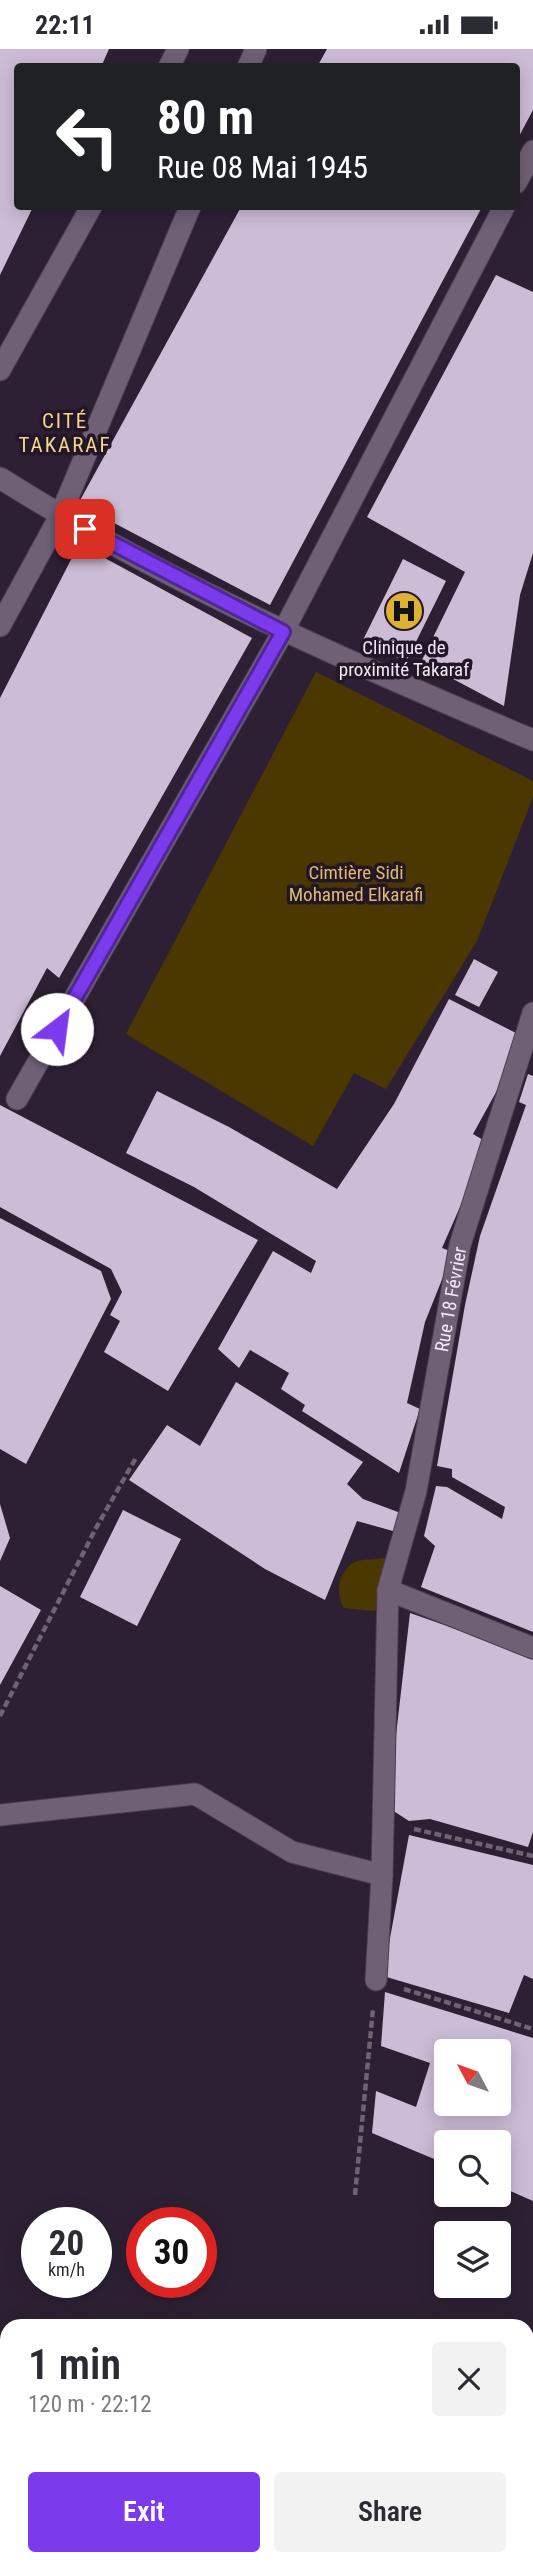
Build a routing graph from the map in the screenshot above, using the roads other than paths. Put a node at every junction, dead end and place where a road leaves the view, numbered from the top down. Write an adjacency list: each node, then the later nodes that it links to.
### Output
1 (533, 151): 2 (street)
2 (520, 175)
3 (89, 210): 6 (street)
4 (189, 210): 8 (street)
5 (502, 210): 10 (street)
6 (0, 370)
7 (0, 478): 8 (street)
8 (60, 516): 9 (street); 10 (street)
9 (0, 627)
10 (283, 632): 11 (street); 13 (street)
11 (533, 740)
12 (533, 1013): 14 (street, Rue 18 Février)
13 (17, 1099)
14 (388, 1590): 15 (street); 17 (street, Rue 18 Février)
15 (533, 1648)
16 (0, 1815): 17 (street)
17 (382, 1875): 18 (street, Rue 18 Février)
18 (376, 1980)

